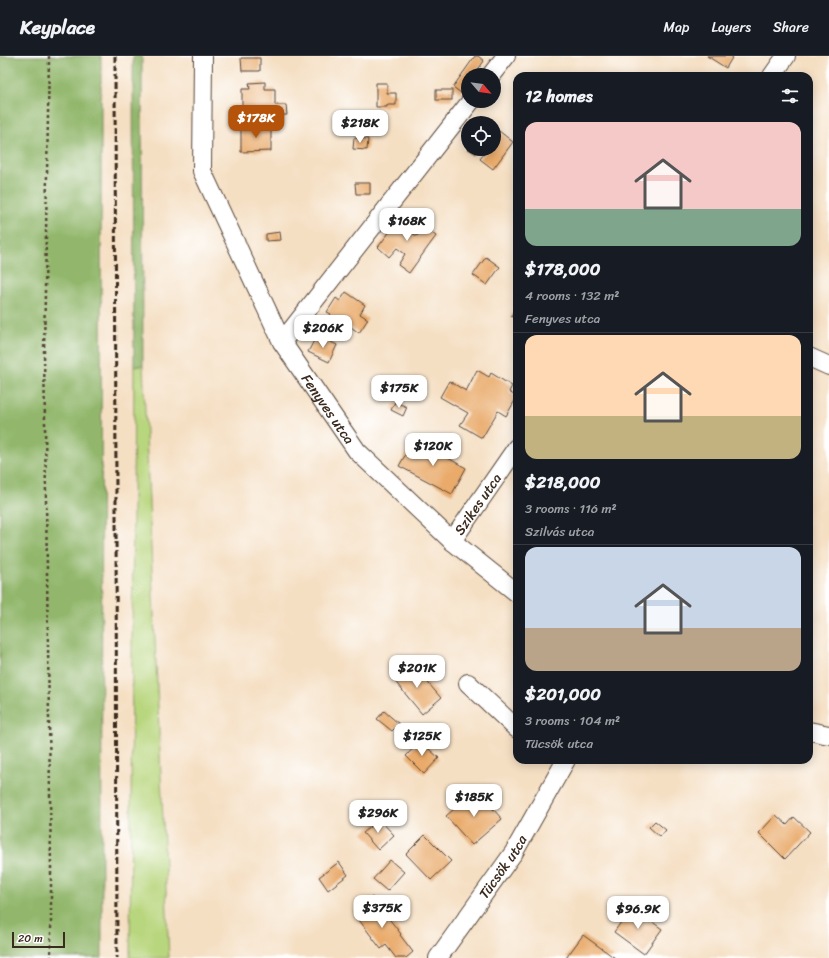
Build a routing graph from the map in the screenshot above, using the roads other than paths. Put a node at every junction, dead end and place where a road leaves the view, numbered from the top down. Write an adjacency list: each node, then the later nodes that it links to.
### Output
1 (203, 56): 7 (street, Fenyves utca)
2 (506, 56): 4 (street)
3 (786, 56): 5 (street)
4 (497, 68)
5 (775, 72)
6 (466, 108): 7 (street)
7 (282, 342): 11 (street, Fenyves utca)
8 (813, 359): 9 (street)
9 (829, 366)
10 (513, 453): 11 (street, Szikes utca)
11 (452, 542): 12 (street, Fenyves utca)
12 (513, 590)
13 (468, 683): 14 (street)
14 (513, 725)
15 (813, 732): 16 (street)
16 (829, 735)
17 (558, 764): 18 (street, Tücsök utca)
18 (438, 958)

